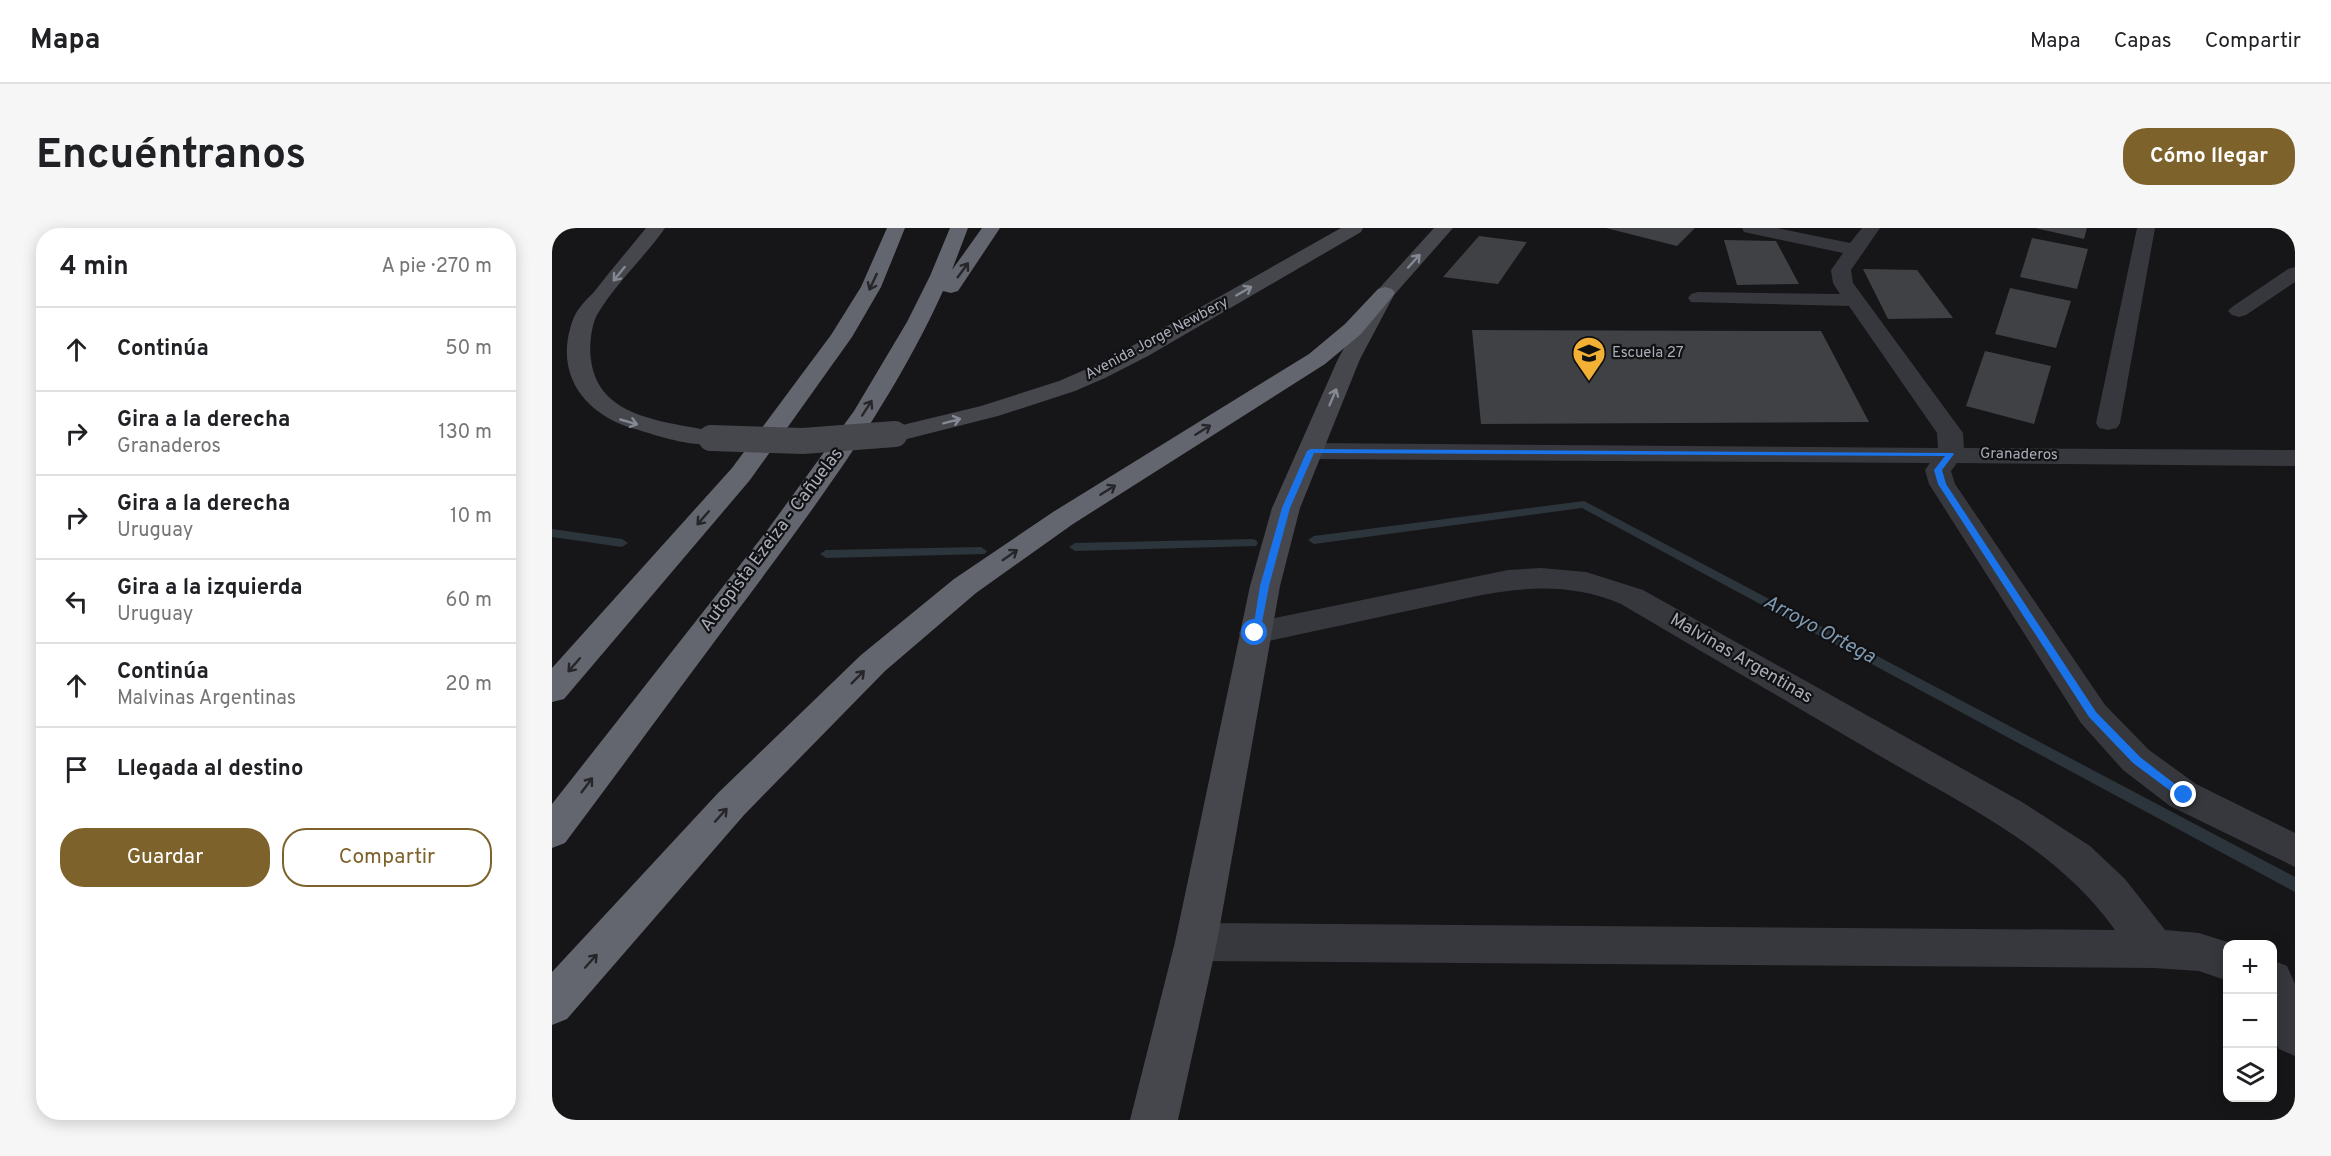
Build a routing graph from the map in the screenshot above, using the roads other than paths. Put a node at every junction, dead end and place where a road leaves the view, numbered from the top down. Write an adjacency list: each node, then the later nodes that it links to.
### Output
1 (656, 228): 5 (street, Avenida Jorge Newbery, one-way to 5, bridge)
2 (896, 228): 22 (highway, one-way to 22)
3 (959, 228): 16 (highway, Autopista Ezeiza - Cañuelas)
4 (991, 228): 16 (highway, one-way to 4)
5 (1353, 228)
6 (1444, 228): 12 (street, one-way to 6)
7 (1751, 228): 10 (street)
8 (1870, 228): 10 (street)
9 (2146, 228): 17 (street)
10 (1855, 250): 14 (street)
11 (2295, 273): 15 (street)
12 (1385, 293): 18 (street, one-way to 12); 31 (highway, one-way to 12)
13 (1698, 298): 14 (street)
14 (1854, 300): 19 (street)
15 (2239, 311)
16 (904, 351): 23 (highway, Autopista Ezeiza - Cañuelas, one-way to 16)
17 (2108, 423)
18 (1311, 451): 19 (street, Granaderos); 21 (street)
19 (1951, 454): 20 (street, Granaderos); 24 (street)
20 (2295, 458)
21 (1255, 633): 25 (street); 26 (street, Malvinas Argentinas)
22 (552, 690)
23 (552, 832)
24 (2295, 851)
25 (1196, 942): 26 (street); 33 (street)
26 (2154, 949): 27 (street)
27 (2223, 960)
28 (2277, 981): 29 (street)
29 (2295, 989)
30 (2277, 993): 32 (street)
31 (552, 1004)
32 (2295, 1034)
33 (1154, 1120)

